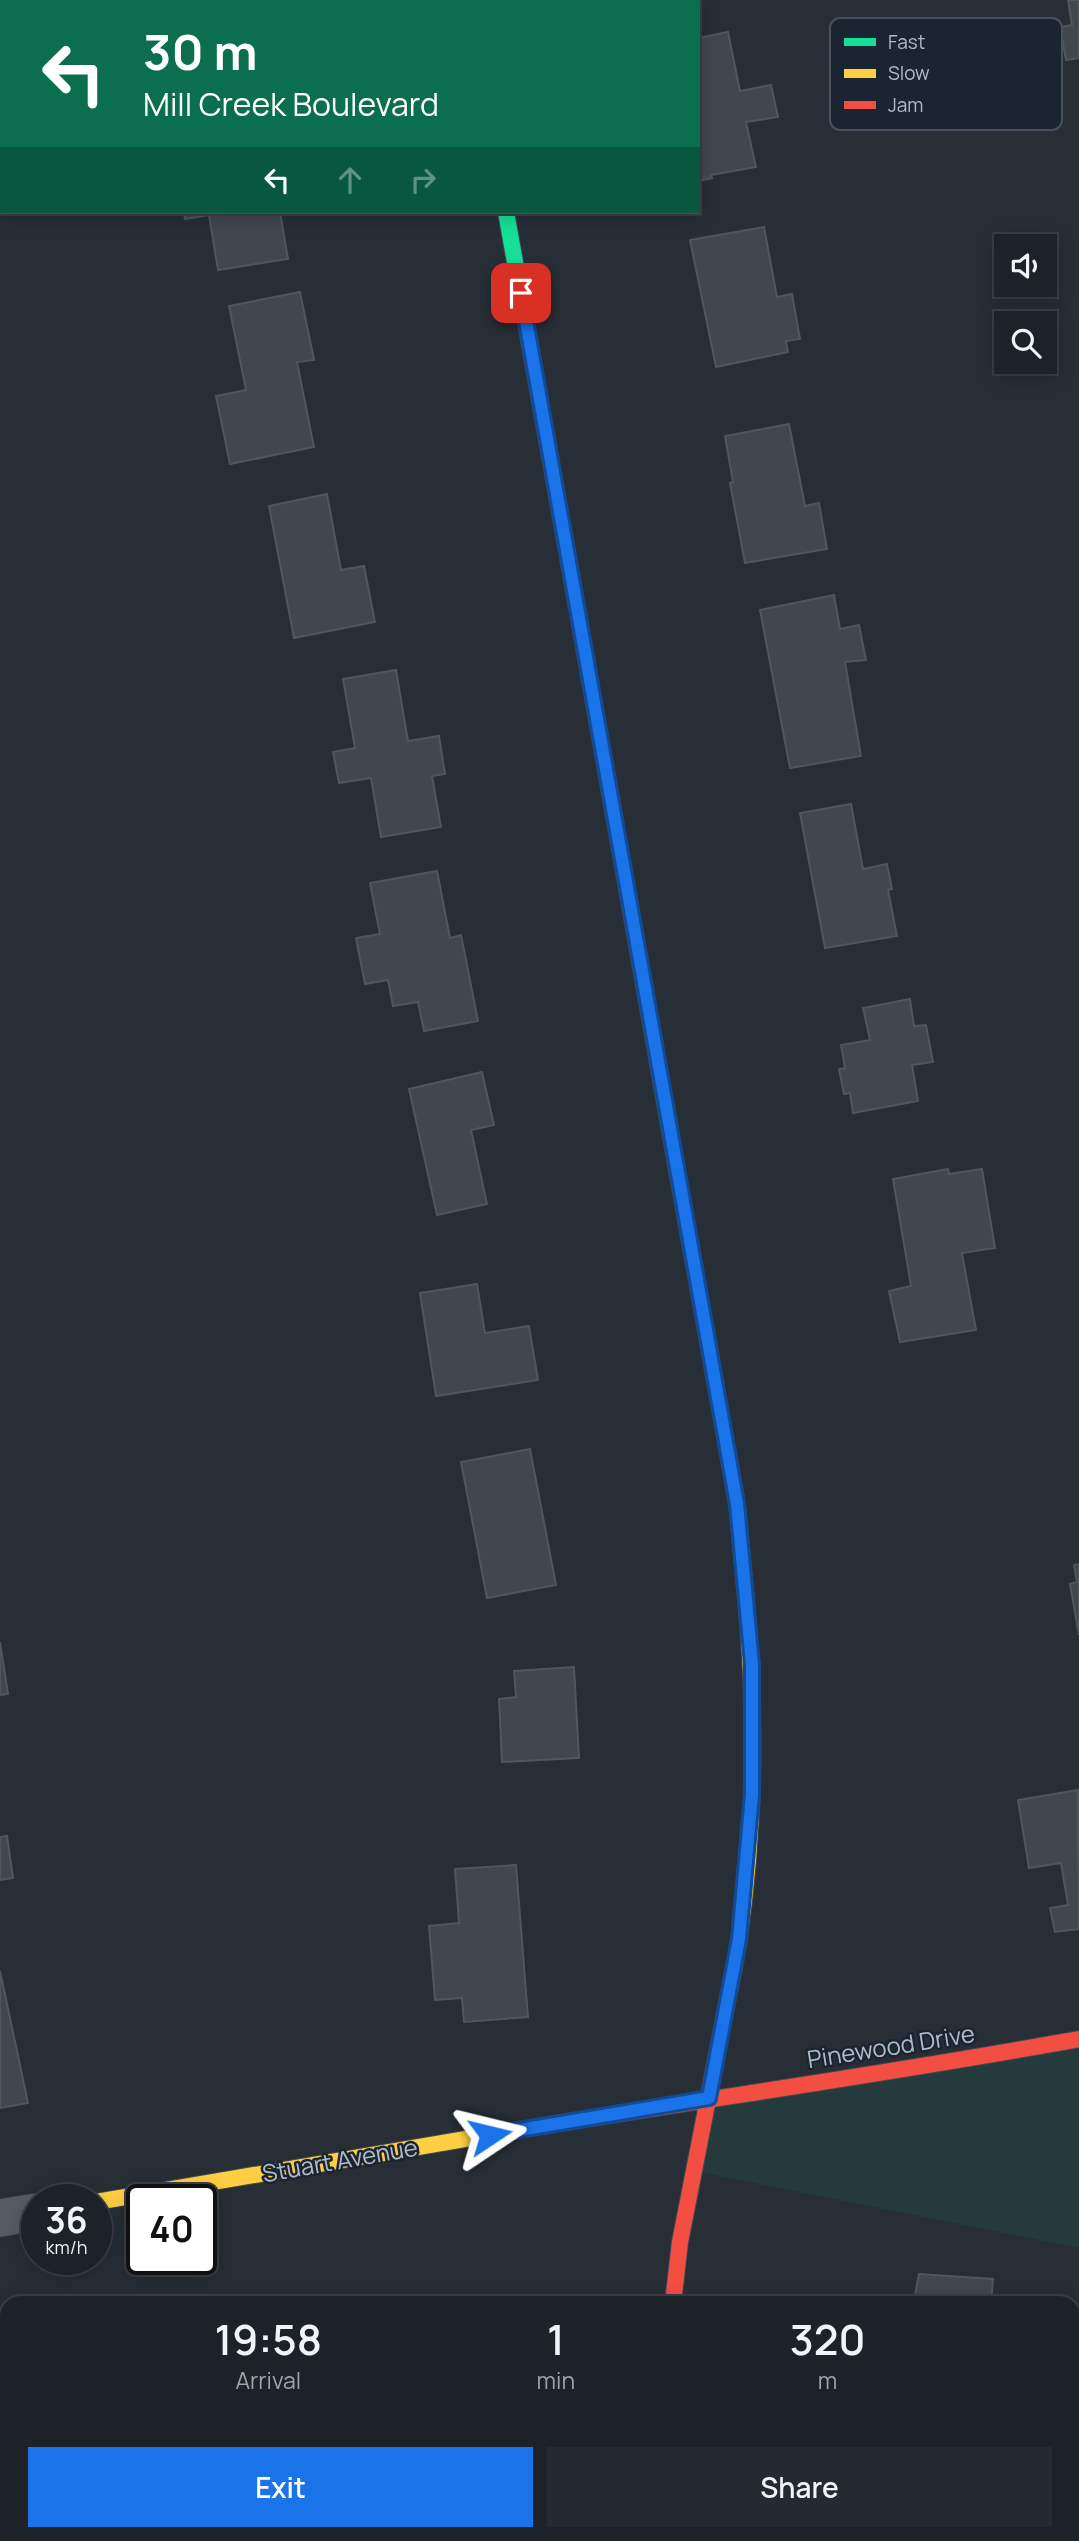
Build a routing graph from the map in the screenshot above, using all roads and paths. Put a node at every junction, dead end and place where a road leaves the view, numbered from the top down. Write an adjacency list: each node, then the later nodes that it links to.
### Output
1 (506, 214): 3 (street)
2 (1079, 2039): 3 (street, Pinewood Drive)
3 (709, 2098): 4 (street, Stuart Avenue); 7 (street)
4 (112, 2199)
5 (21, 2215): 6 (street)
6 (0, 2218)
7 (674, 2296)

